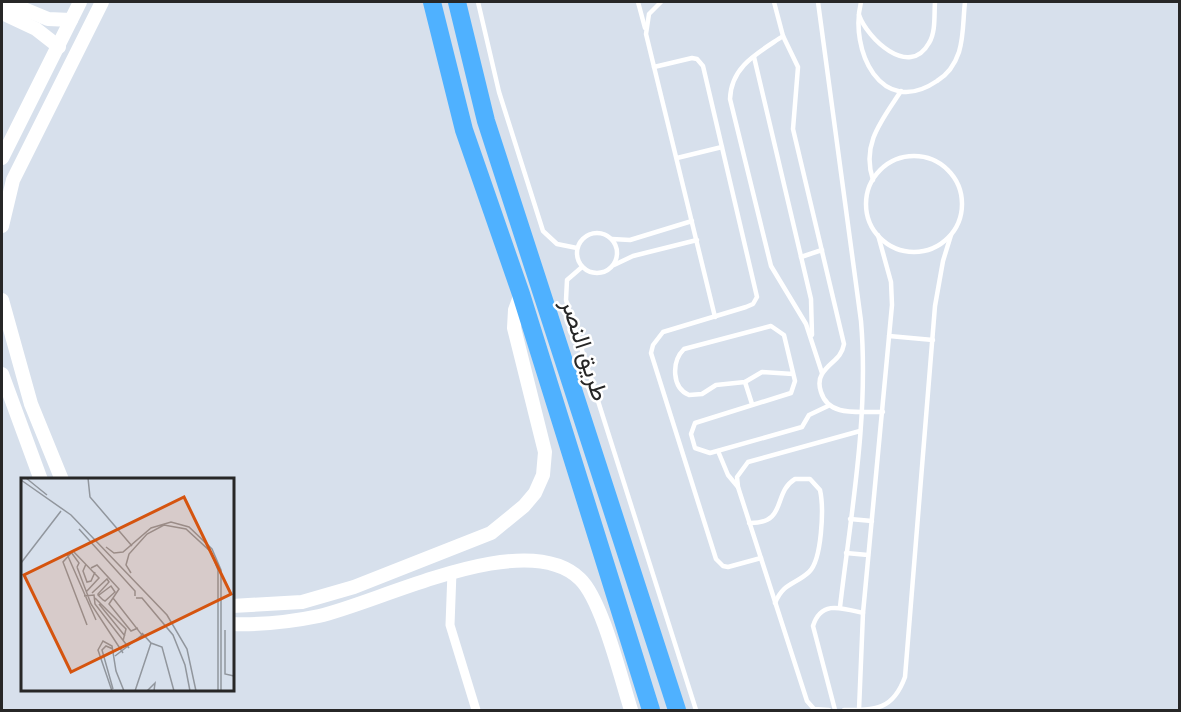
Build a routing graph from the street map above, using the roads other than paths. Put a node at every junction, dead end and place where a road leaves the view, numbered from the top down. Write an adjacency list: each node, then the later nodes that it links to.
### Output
1 (8, 2): 16 (street)
2 (80, 2): 16 (street)
3 (102, 2): 27 (street)
4 (432, 2): 40 (highway, طريق النصر)
5 (457, 2): 77 (highway, طريق النصر)
6 (478, 2): 35 (lane)
7 (638, 2): 17 (lane)
8 (661, 2): 17 (lane)
9 (774, 2): 18 (lane)
10 (818, 2): 52 (lane)
11 (861, 2): 14 (lane)
12 (935, 2): 14 (lane)
13 (965, 2): 22 (lane)
14 (858, 12): 22 (lane)
15 (2, 13): 19 (street)
16 (71, 20): 19 (street)
17 (646, 34): 21 (lane)
18 (783, 36): 20 (lane); 36 (lane)
19 (59, 47): 24 (street)
20 (754, 57): 37 (lane); 44 (lane)
21 (654, 67): 23 (lane); 25 (lane)
22 (901, 91): 28 (lane)
23 (722, 147): 25 (lane); 42 (lane)
24 (2, 158)
25 (676, 158): 29 (lane)
26 (2, 164): 27 (street)
27 (18, 171): 30 (street)
28 (873, 180): 31 (lane); 32 (lane)
29 (692, 221): 33 (lane); 34 (lane)
30 (2, 226)
31 (878, 235): 32 (lane); 43 (lane)
32 (951, 235): 45 (lane)
33 (612, 239): 35 (lane); 38 (lane)
34 (697, 240): 38 (lane); 42 (lane)
35 (577, 249): 39 (lane)
36 (822, 250): 37 (lane); 46 (lane)
37 (801, 256): 44 (lane)
38 (613, 266): 39 (lane)
39 (582, 267): 78 (lane)
40 (521, 294): 65 (street); 76 (highway, طريق النصر)
41 (2, 300): 57 (street)
42 (715, 317): 64 (lane)
43 (890, 336): 45 (lane); 53 (lane)
44 (812, 338): 46 (lane)
45 (933, 340): 73 (lane)
46 (822, 373): 51 (lane)
47 (2, 374): 56 (street)
48 (793, 374): 49 (lane); 49 (lane); 50 (lane)
49 (745, 382): 50 (lane)
50 (752, 404): 55 (lane)
51 (828, 406): 52 (lane); 55 (lane)
52 (862, 411): 53 (lane); 54 (lane)
53 (883, 411): 60 (lane)
54 (860, 430): 58 (lane); 59 (lane)
55 (718, 451): 58 (lane)
56 (40, 478)
57 (61, 478)
58 (738, 487): 61 (lane)
59 (850, 519): 60 (lane); 62 (lane)
60 (872, 521): 63 (lane)
61 (750, 524): 64 (lane); 68 (lane)
62 (846, 553): 63 (lane); 70 (lane)
63 (868, 555): 71 (lane)
64 (760, 558): 68 (lane)
65 (422, 562): 67 (street); 69 (street)
66 (452, 572): 67 (street); 74 (street); 75 (street)
67 (428, 580): 72 (street)
68 (775, 603): 79 (lane)
69 (234, 606)
70 (840, 607): 71 (lane); 80 (lane)
71 (863, 613): 73 (lane)
72 (234, 624)
73 (859, 710): 81 (lane)
74 (476, 711)
75 (631, 711)
76 (651, 711)
77 (677, 711)
78 (696, 711)
79 (829, 711)
80 (835, 711)
81 (844, 711)

